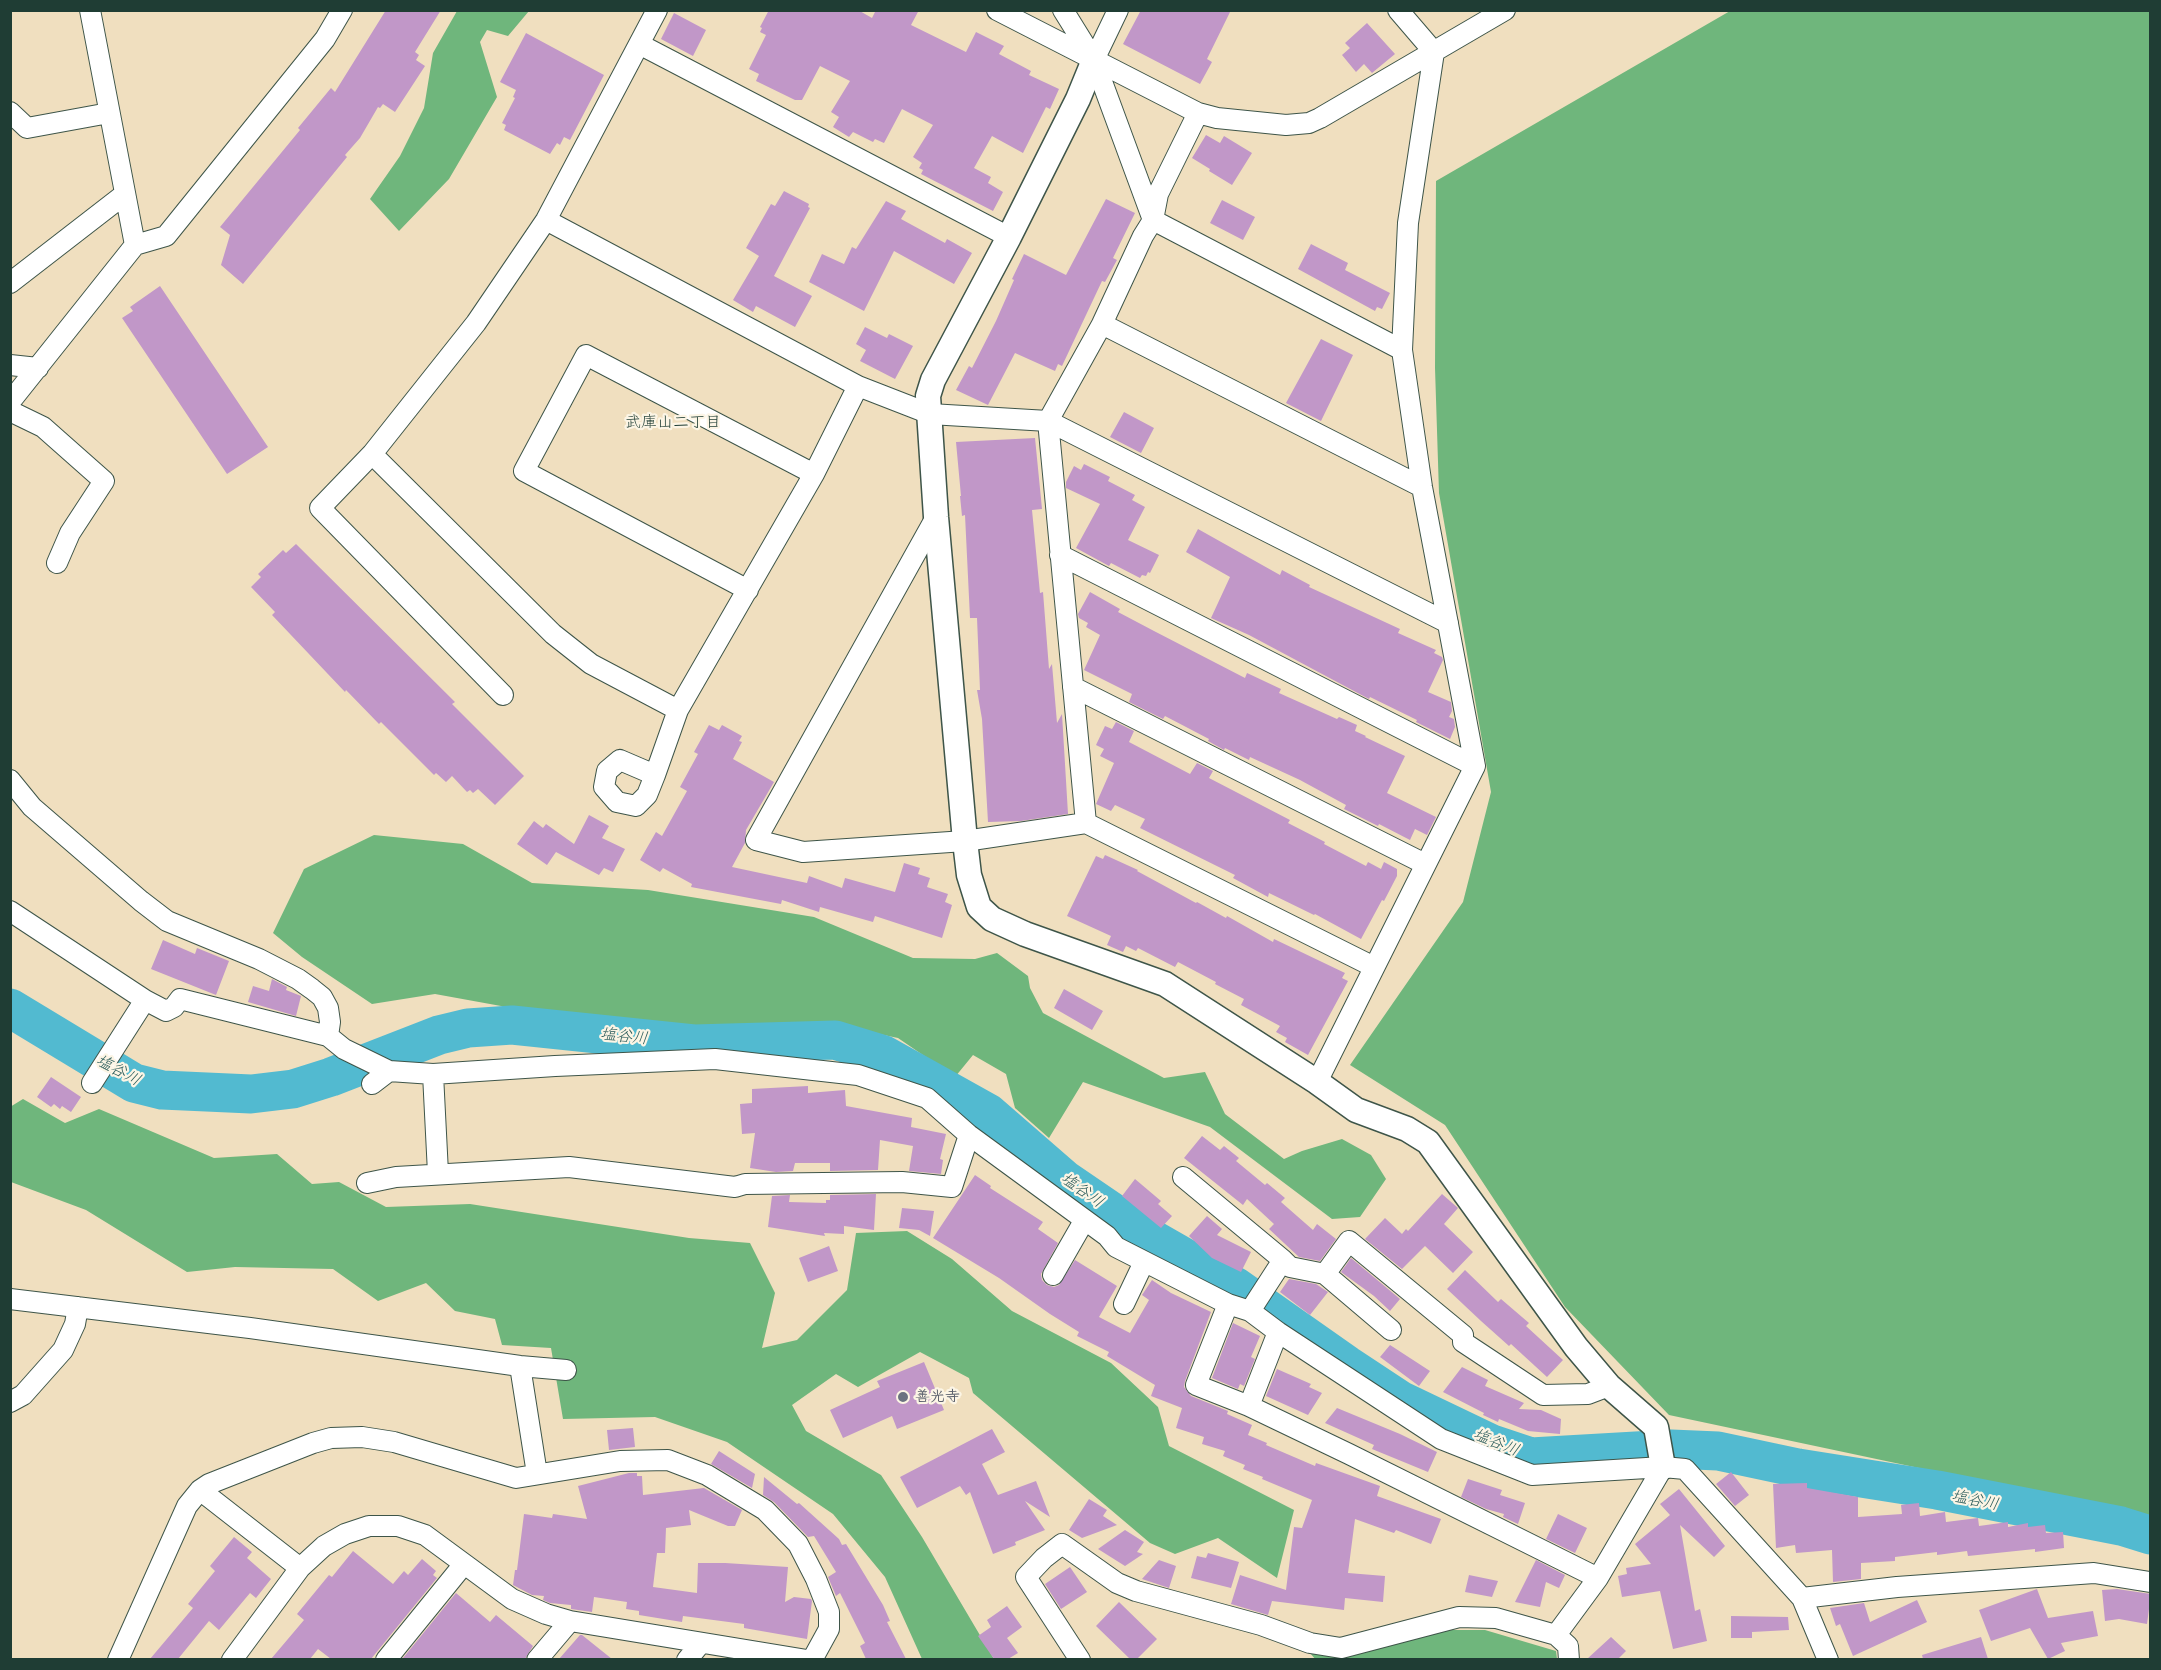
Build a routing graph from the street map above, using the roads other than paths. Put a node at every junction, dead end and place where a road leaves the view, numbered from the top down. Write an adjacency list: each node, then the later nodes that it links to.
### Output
1 (90, 10): 13 (street)
2 (342, 10): 19 (street)
3 (657, 10): 9 (street)
4 (997, 10): 11 (street)
5 (1063, 10): 11 (street)
6 (1118, 10): 11 (street)
7 (1398, 10): 10 (street)
8 (1505, 10): 10 (street)
9 (639, 44): 16 (street); 18 (street)
10 (1434, 52): 14 (street); 22 (street)
11 (1094, 60): 14 (street); 17 (street); 18 (street)
12 (10, 112): 13 (street)
13 (110, 112): 15 (street)
14 (1198, 113): 17 (street)
15 (125, 194): 19 (street); 20 (street)
16 (546, 220): 25 (street); 30 (street)
17 (1153, 220): 21 (street); 22 (street)
18 (1009, 237): 28 (street)
19 (135, 245): 24 (street)
20 (10, 283)
21 (1102, 324): 29 (street); 32 (street)
22 (1402, 350): 32 (street)
23 (10, 365): 24 (street)
24 (38, 368): 26 (street)
25 (858, 386): 28 (street); 31 (street)
26 (10, 402)
27 (10, 411): 35 (street)
28 (930, 414): 29 (street); 33 (street)
29 (1048, 422): 34 (street); 37 (street)
30 (372, 454): 39 (street); 40 (street)
31 (814, 474): 36 (street); 36 (street)
32 (1422, 487): 37 (street)
33 (936, 517): 45 (street); 45 (street)
34 (1060, 555): 38 (street); 41 (street)
35 (57, 563)
36 (748, 590): 40 (street)
37 (1448, 623): 41 (street)
38 (1073, 687): 44 (street); 46 (street)
39 (503, 695)
40 (678, 710): 42 (street)
41 (1475, 766): 46 (street)
42 (655, 775)
43 (10, 780): 50 (street)
44 (1086, 823): 45 (street); 48 (street)
45 (965, 841): 53 (street)
46 (1425, 864): 48 (street)
47 (10, 911): 49 (street)
48 (1374, 968): 53 (street)
49 (145, 1000): 50 (street); 54 (street)
50 (328, 1036): 51 (street)
51 (389, 1071): 52 (street); 55 (street)
52 (433, 1074): 56 (street); 57 (street)
53 (1317, 1082): 74 (street)
54 (92, 1083)
55 (372, 1084)
56 (969, 1135): 57 (street); 60 (street)
57 (438, 1173): 59 (street)
58 (1184, 1177): 61 (street)
59 (367, 1184)
60 (1084, 1221): 62 (street); 64 (street)
61 (1283, 1260): 63 (street); 69 (street)
62 (1144, 1262): 66 (street); 67 (street)
63 (1325, 1274): 70 (street); 74 (street)
64 (1053, 1275)
65 (10, 1299): 68 (street)
66 (1124, 1304)
67 (1228, 1304): 69 (street); 76 (street)
68 (78, 1307): 72 (street); 75 (street)
69 (1251, 1311): 71 (street)
70 (1391, 1330)
71 (1278, 1332): 76 (street); 77 (street)
72 (520, 1366): 73 (street); 78 (street)
73 (567, 1370)
74 (1609, 1386): 77 (street)
75 (10, 1402)
76 (1249, 1406): 82 (street)
77 (1663, 1467): 82 (street); 84 (street)
78 (537, 1474): 79 (street); 93 (street)
79 (200, 1490): 81 (street); 88 (street)
80 (464, 1564): 81 (street); 85 (street); 90 (street)
81 (300, 1568): 89 (street)
82 (1598, 1578): 86 (street)
83 (2151, 1582): 84 (street)
84 (1802, 1598): 96 (street)
85 (570, 1621): 87 (street); 91 (street)
86 (1556, 1635): 94 (street); 95 (street)
87 (702, 1643): 92 (street); 93 (street)
88 (118, 1659)
89 (232, 1659)
90 (386, 1659)
91 (537, 1659)
92 (687, 1659)
93 (809, 1659)
94 (1080, 1659)
95 (1569, 1659)
96 (1828, 1659)

